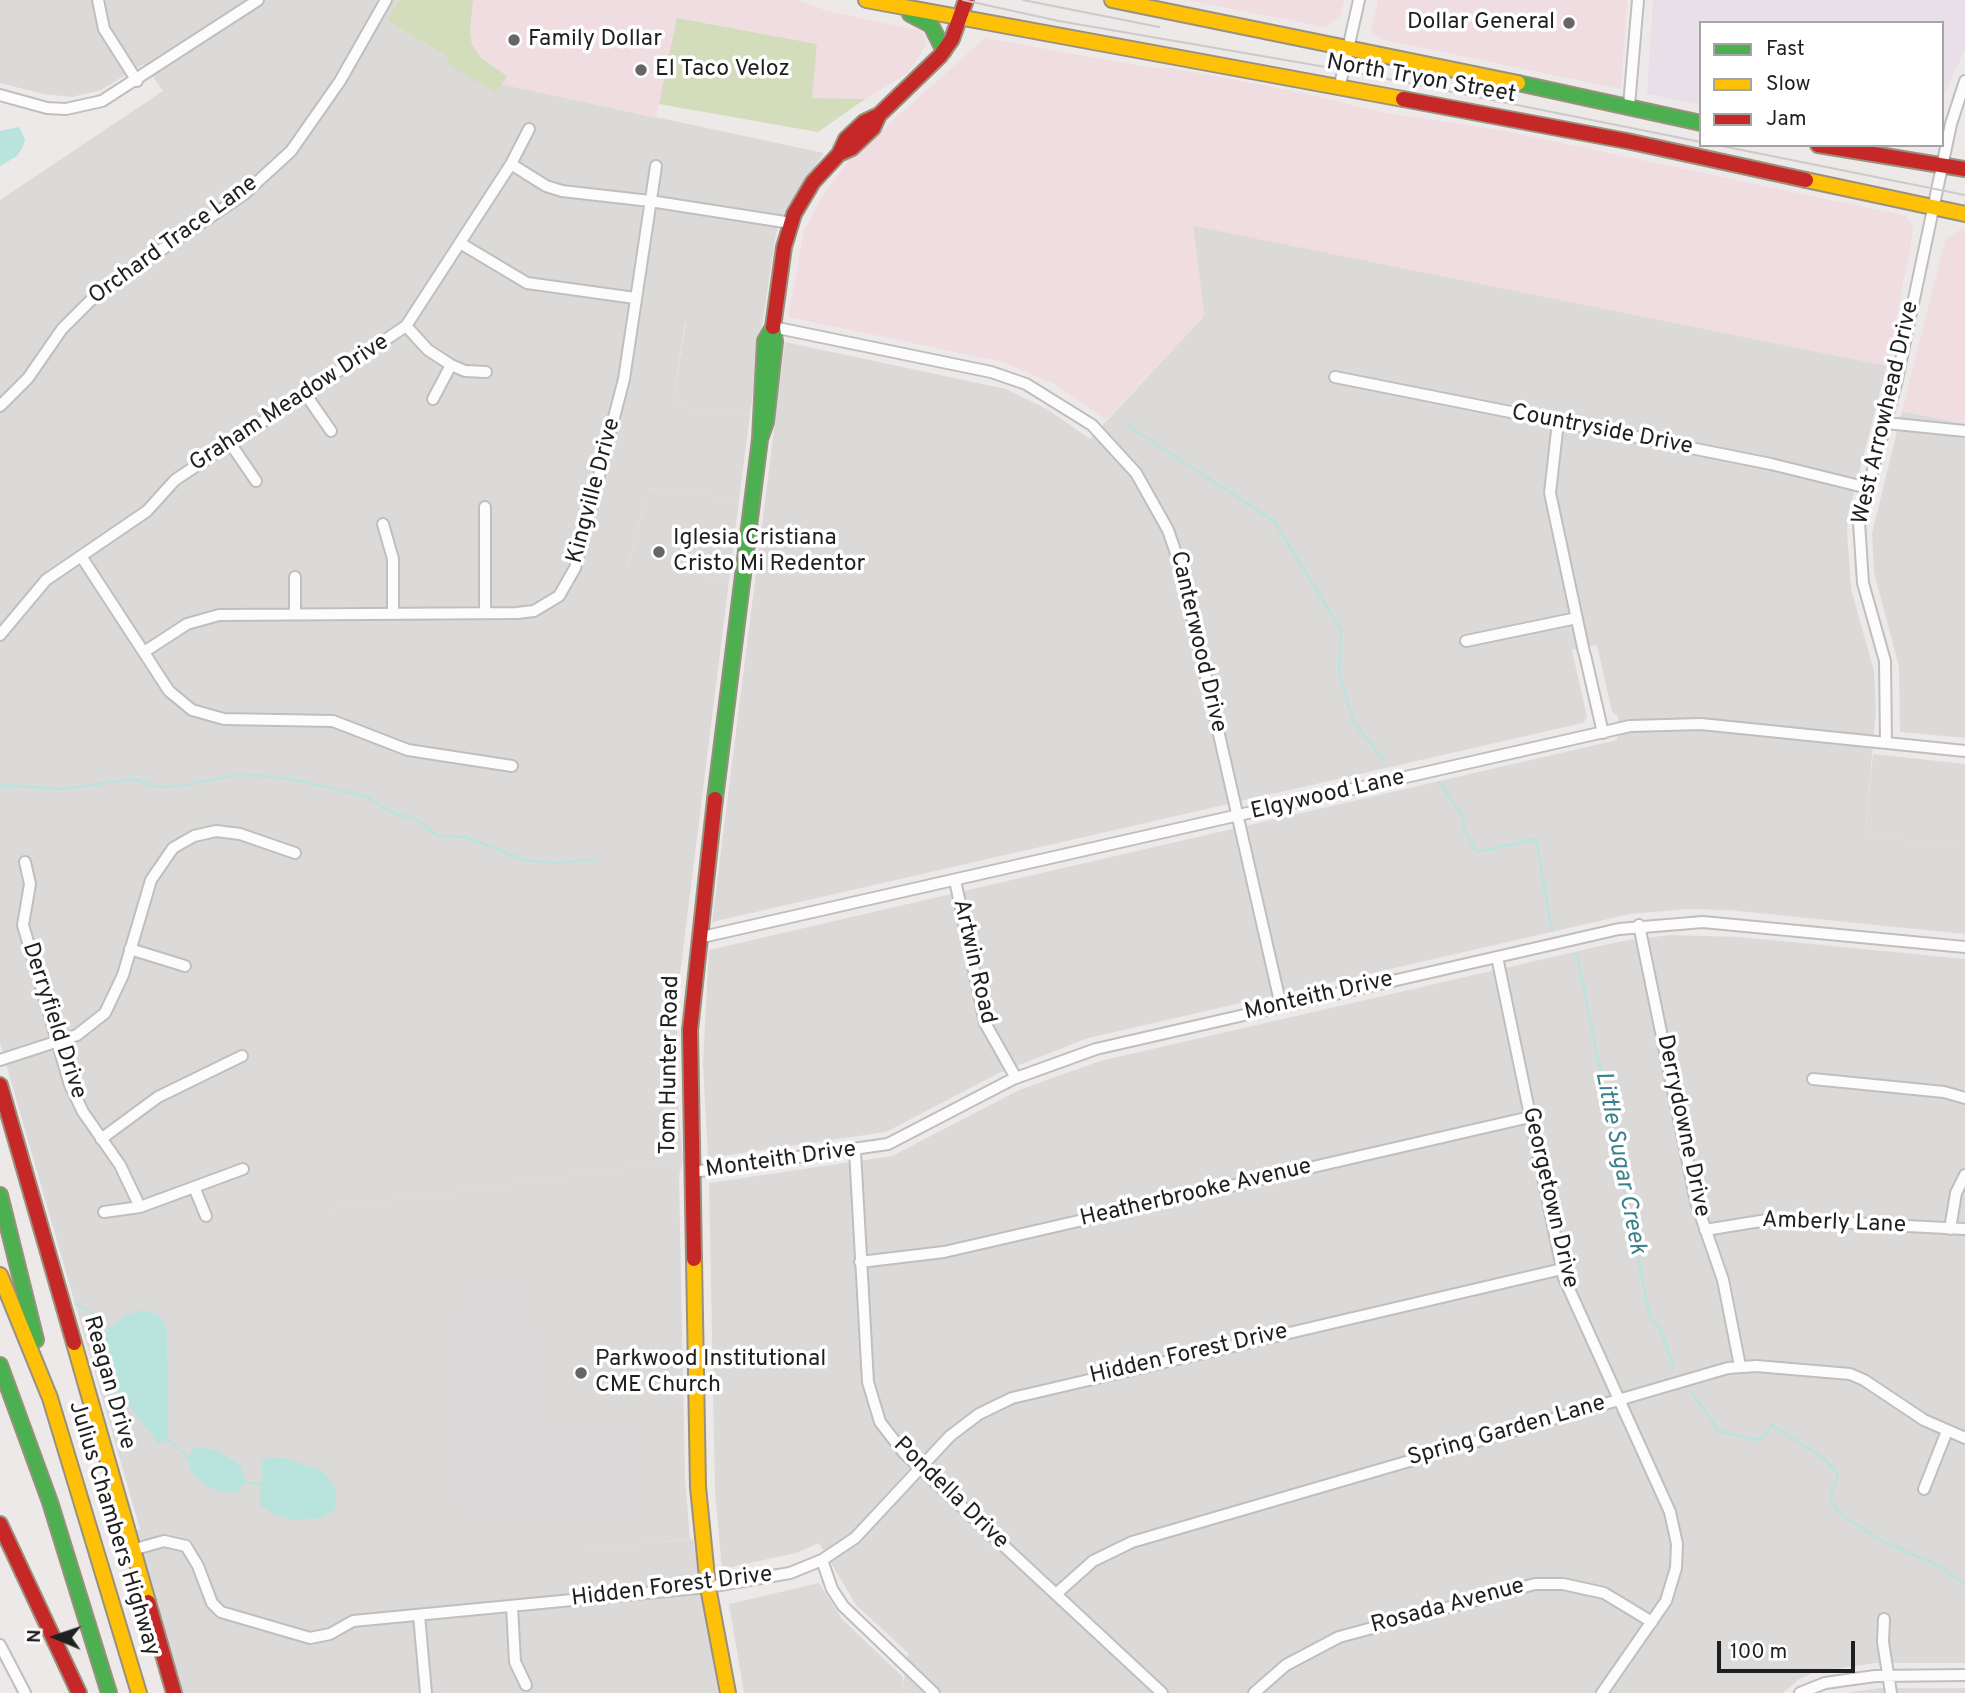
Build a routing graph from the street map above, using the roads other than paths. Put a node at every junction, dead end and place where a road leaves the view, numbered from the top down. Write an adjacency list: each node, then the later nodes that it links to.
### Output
1 (98, 0): 14 (street)
2 (258, 0): 9 (street)
3 (386, 0): 39 (street, Orchard Trace Lane)
4 (866, 0): 10 (main road, North Tryon Street)
5 (966, 0): 11 (main road, Tom Hunter Road)
6 (1112, 0): 12 (main road, North Tryon Street)
7 (1359, 0): 12 (street)
8 (1638, 0): 18 (street)
9 (243, 4): 14 (street)
10 (892, 5): 11 (main road, North Tryon Street); 13 (main road)
11 (960, 19): 13 (main road, Tom Hunter Road); 16 (main road, North Tryon Street)
12 (1349, 46): 16 (street); 18 (main road, North Tryon Street)
13 (944, 51): 29 (main road, Tom Hunter Road)
14 (137, 80): 17 (street)
15 (1965, 81): 23 (street, West Arrowhead Drive)
16 (1339, 89): 27 (main road, North Tryon Street)
17 (0, 95)
18 (1629, 106): 19 (main road, North Tryon Street)
19 (1699, 123)
20 (529, 129): 22 (street, Graham Meadow Drive)
21 (1830, 147): 23 (main road)
22 (511, 164): 26 (street); 30 (street, Graham Meadow Drive)
23 (1942, 165): 25 (main road); 27 (street, West Arrowhead Drive)
24 (656, 166): 26 (street, Kingville Drive)
25 (1965, 169)
26 (650, 201): 29 (street); 31 (street, Kingville Drive)
27 (1933, 208): 28 (main road, North Tryon Street); 41 (street, West Arrowhead Drive)
28 (1965, 214)
29 (791, 223): 33 (main road, Tom Hunter Road)
30 (460, 243): 31 (street); 32 (street, Graham Meadow Drive)
31 (635, 298): 51 (street, Kingville Drive)
32 (407, 326): 34 (street); 37 (street, Graham Meadow Drive)
33 (773, 327): 62 (street, Canterwood Drive); 67 (main road, Tom Hunter Road)
34 (451, 365): 35 (street); 38 (street)
35 (486, 372)
36 (1335, 377): 40 (street, Countryside Drive)
37 (306, 395): 42 (street); 44 (street, Graham Meadow Drive)
38 (433, 399)
39 (0, 406)
40 (1558, 422): 46 (street, Countryside Drive); 54 (street)
41 (1886, 423): 43 (street); 46 (street, West Arrowhead Drive)
42 (331, 431)
43 (1965, 431)
44 (230, 443): 45 (street); 49 (street, Graham Meadow Drive)
45 (256, 481)
46 (1868, 488): 59 (street, West Arrowhead Drive)
47 (485, 507): 51 (street)
48 (383, 524): 53 (street)
49 (81, 556): 55 (street, Graham Meadow Drive); 57 (street)
50 (295, 577): 52 (street)
51 (485, 612): 53 (street, Kingville Drive)
52 (295, 614): 53 (street, Kingville Drive); 57 (street, Kingville Drive)
53 (393, 614)
54 (1577, 618): 56 (street); 58 (street)
55 (0, 635)
56 (1466, 641)
57 (144, 652): 61 (street)
58 (1603, 733): 59 (street, Elgywood Lane); 62 (street, Elgywood Lane)
59 (1886, 743): 60 (street, Elgywood Lane)
60 (1965, 751)
61 (512, 766)
62 (1238, 816): 65 (street, Elgywood Lane); 72 (street, Canterwood Drive)
63 (295, 853): 69 (street)
64 (25, 862): 73 (street, Derryfield Drive)
65 (955, 880): 67 (street, Elgywood Lane); 76 (street, Artwin Road)
66 (1639, 925): 68 (street, Monteith Drive); 70 (street, Monteith Drive); 93 (street, Derrydowne Drive)
67 (698, 938): 84 (main road, Tom Hunter Road)
68 (1965, 947)
69 (130, 949): 71 (street); 73 (street)
70 (1497, 957): 72 (street, Monteith Drive); 80 (street, Georgetown Drive)
71 (185, 967)
72 (1281, 1006): 76 (street, Monteith Drive)
73 (58, 1042): 75 (street); 81 (street, Derryfield Drive)
74 (242, 1056): 81 (street)
75 (0, 1060)
76 (1016, 1078): 82 (street, Monteith Drive)
77 (1813, 1079): 79 (street)
78 (0, 1085): 106 (main road, Reagan Drive)
79 (1965, 1098)
80 (1530, 1117): 94 (street, Heatherbrooke Avenue); 95 (street, Georgetown Drive)
81 (101, 1139): 88 (street, Derryfield Drive)
82 (855, 1151): 84 (street, Monteith Drive); 94 (street, Pondella Drive)
83 (243, 1169): 86 (street)
84 (693, 1172): 108 (main road, Tom Hunter Road)
85 (1965, 1175): 91 (street)
86 (194, 1187): 88 (street); 90 (street)
87 (0, 1195): 99 (main road)
88 (140, 1207): 89 (street)
89 (104, 1212)
90 (206, 1216)
91 (1950, 1228): 92 (street, Amberly Lane); 93 (street, Amberly Lane)
92 (1965, 1229)
93 (1705, 1230): 98 (street, Derrydowne Drive)
94 (860, 1262): 103 (street, Pondella Drive)
95 (1562, 1269): 100 (street, Georgetown Drive); 103 (street, Hidden Forest Drive)
96 (0, 1275): 99 (main road)
97 (0, 1365): 120 (main road)
98 (1740, 1366): 100 (street, Spring Garden Lane); 101 (street, Spring Garden Lane)
99 (42, 1379): 121 (main road, Julius Chambers Highway)
100 (1618, 1399): 109 (street, Spring Garden Lane); 113 (street, Georgetown Drive)
101 (1947, 1431): 102 (street, Spring Garden Lane); 104 (street)
102 (1965, 1438)
103 (920, 1468): 107 (street, Hidden Forest Drive); 109 (street, Pondella Drive)
104 (1924, 1489)
105 (0, 1524): 119 (main road)
106 (132, 1550): 111 (street, Hidden Forest Drive); 122 (main road, Reagan Drive)
107 (821, 1560): 108 (street, Hidden Forest Drive); 125 (street)
108 (708, 1587): 110 (street, Hidden Forest Drive); 124 (main road, Tom Hunter Road)
109 (1056, 1594): 126 (street, Pondella Drive)
110 (512, 1606): 111 (street, Hidden Forest Drive); 117 (street)
111 (419, 1615): 123 (street)
112 (1884, 1619): 116 (street)
113 (1652, 1622): 127 (street, Rosada Avenue); 128 (street, Georgetown Drive)
114 (0, 1645): 118 (street)
115 (1965, 1675): 116 (street)
116 (1889, 1676): 129 (street); 130 (street)
117 (526, 1685)
118 (25, 1693)
119 (79, 1693)
120 (109, 1693)
121 (139, 1693)
122 (174, 1693)
123 (426, 1693)
124 (728, 1693)
125 (934, 1693)
126 (1162, 1693)
127 (1254, 1693)
128 (1602, 1693)
129 (1801, 1693)
130 (1891, 1693)

